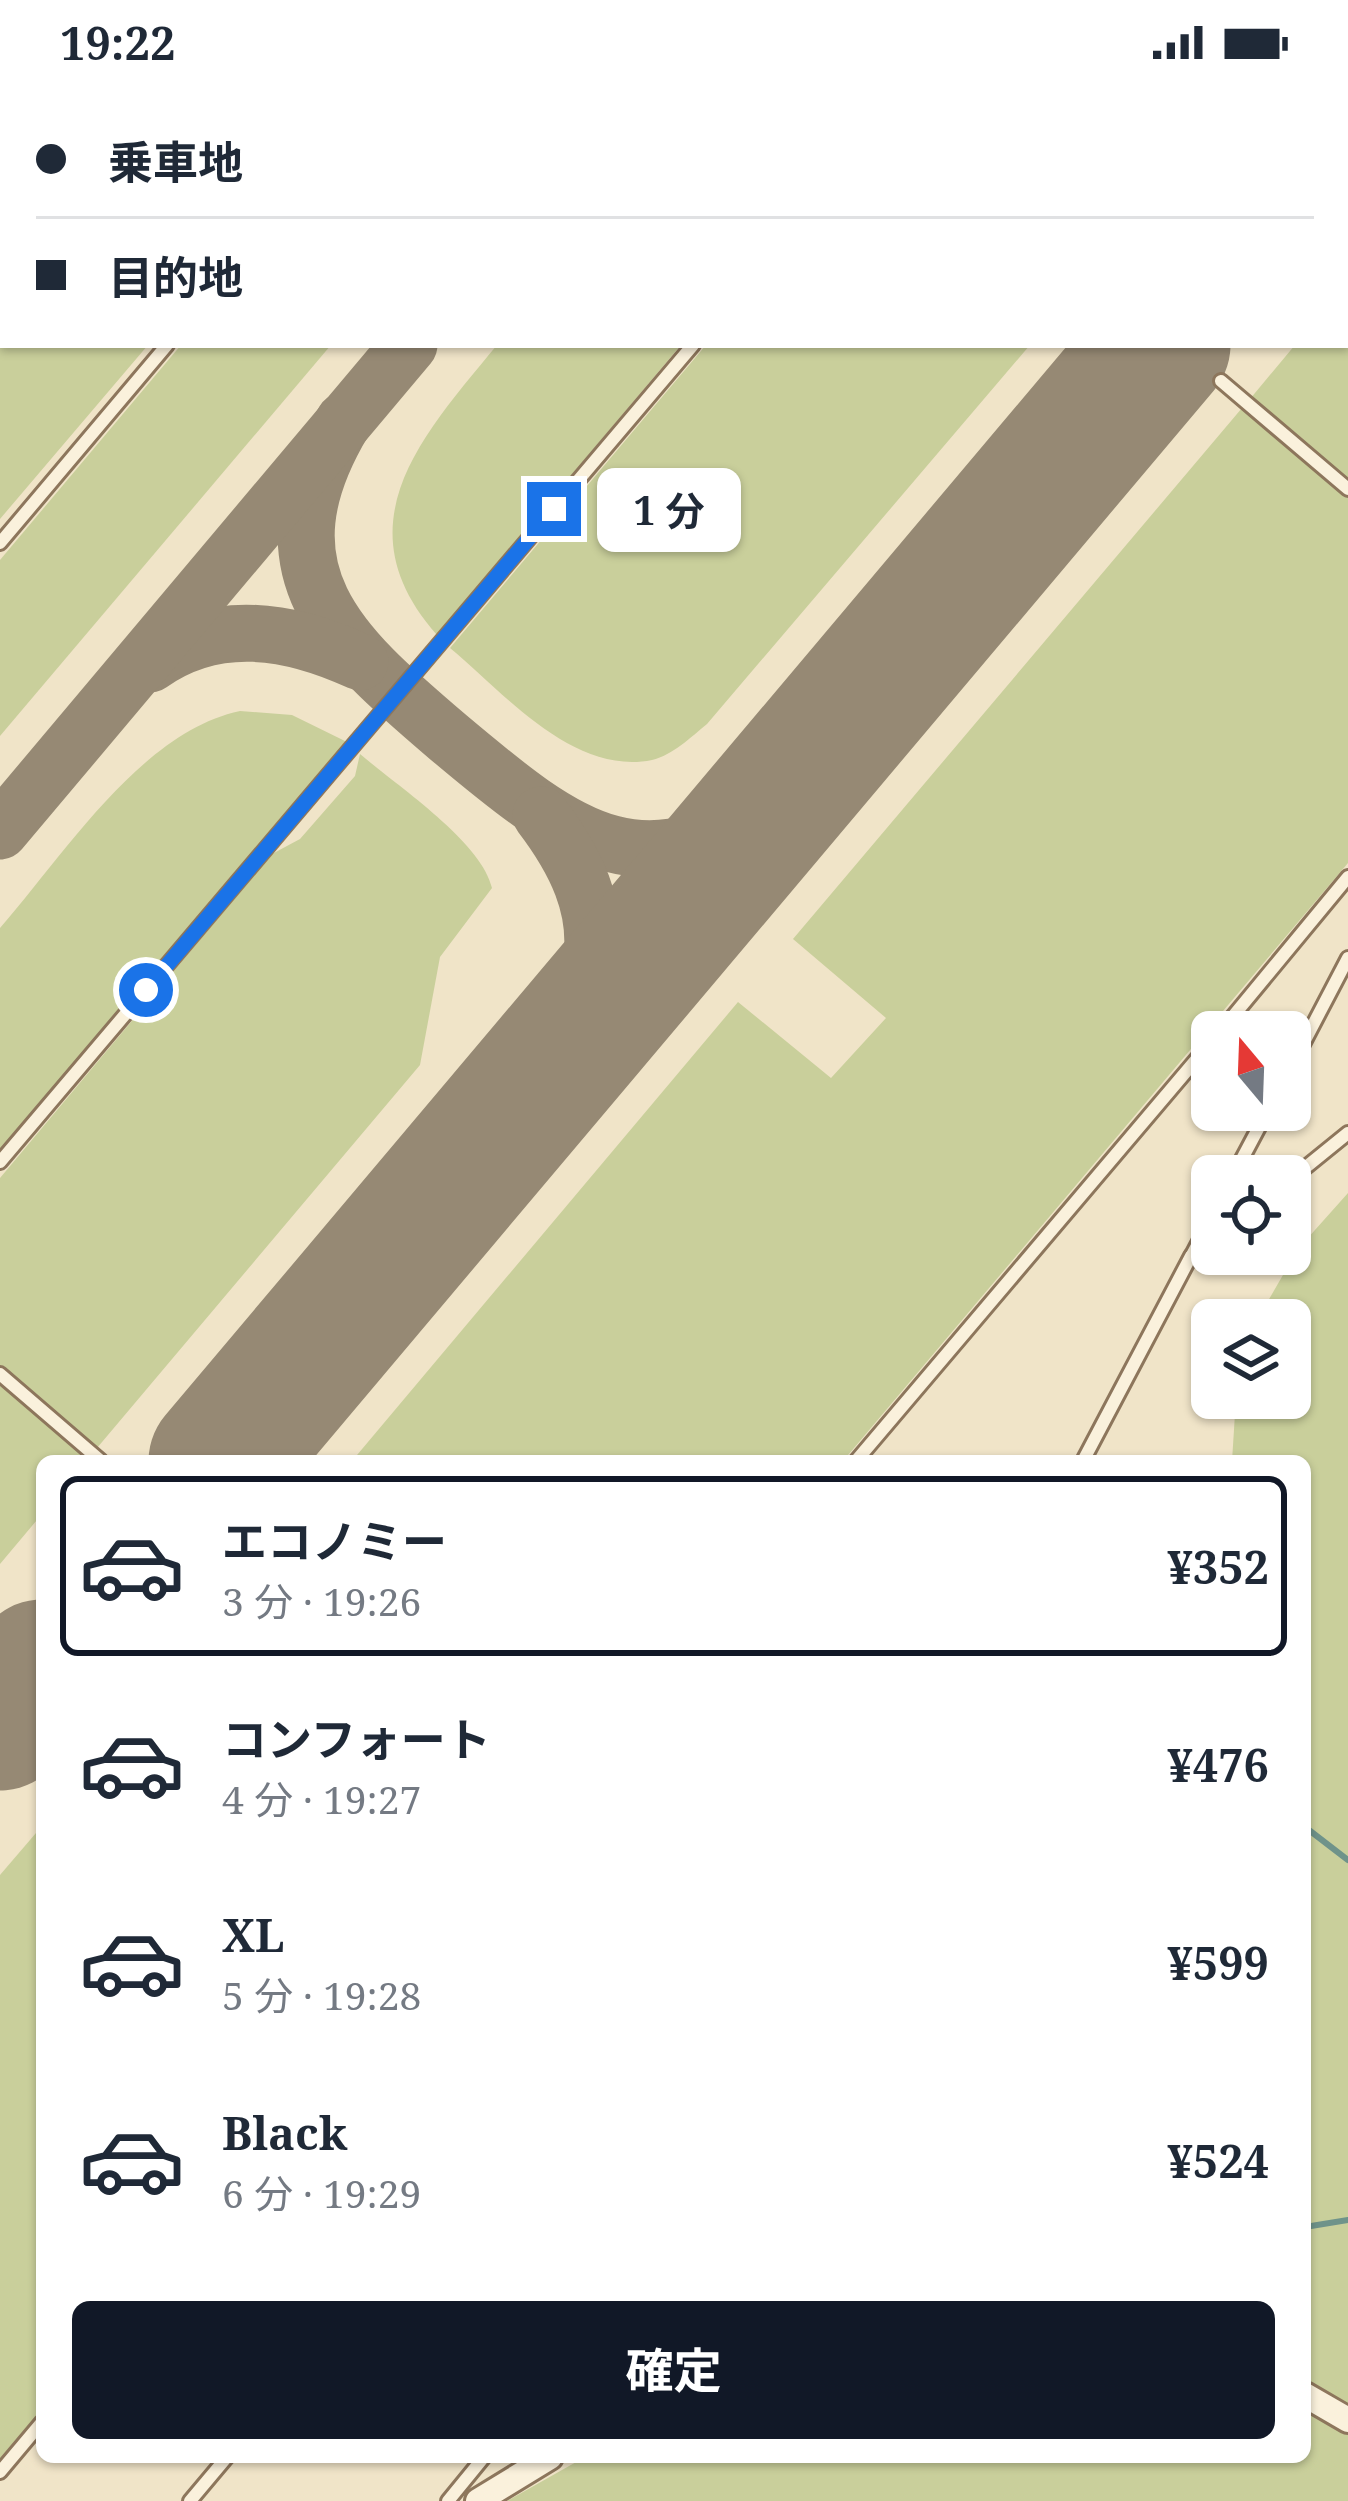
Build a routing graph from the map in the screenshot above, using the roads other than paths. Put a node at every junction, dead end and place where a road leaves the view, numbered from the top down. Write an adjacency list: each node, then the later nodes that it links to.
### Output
1 (163, 348): 5 (lane)
2 (690, 348): 12 (lane)
3 (1221, 381): 4 (lane)
4 (1348, 489)
5 (0, 542)
6 (1348, 877): 8 (lane)
7 (1348, 958): 9 (lane)
8 (1237, 1011)
9 (1311, 1029)
10 (1191, 1066): 18 (lane)
11 (1348, 1132): 13 (lane)
12 (0, 1162)
13 (1311, 1163)
14 (1191, 1256): 16 (lane)
15 (0, 1374): 17 (lane)
16 (1093, 1442): 19 (lane); 20 (lane)
17 (94, 1455)
18 (861, 1455)
19 (1078, 1455)
20 (1086, 1455)
21 (1311, 2398): 22 (street)
22 (1348, 2420)
23 (36, 2429): 27 (lane)
24 (222, 2463): 28 (lane)
25 (479, 2463): 29 (lane)
26 (540, 2463): 30 (street)
27 (0, 2472)
28 (190, 2501)
29 (448, 2501)
30 (478, 2501)

